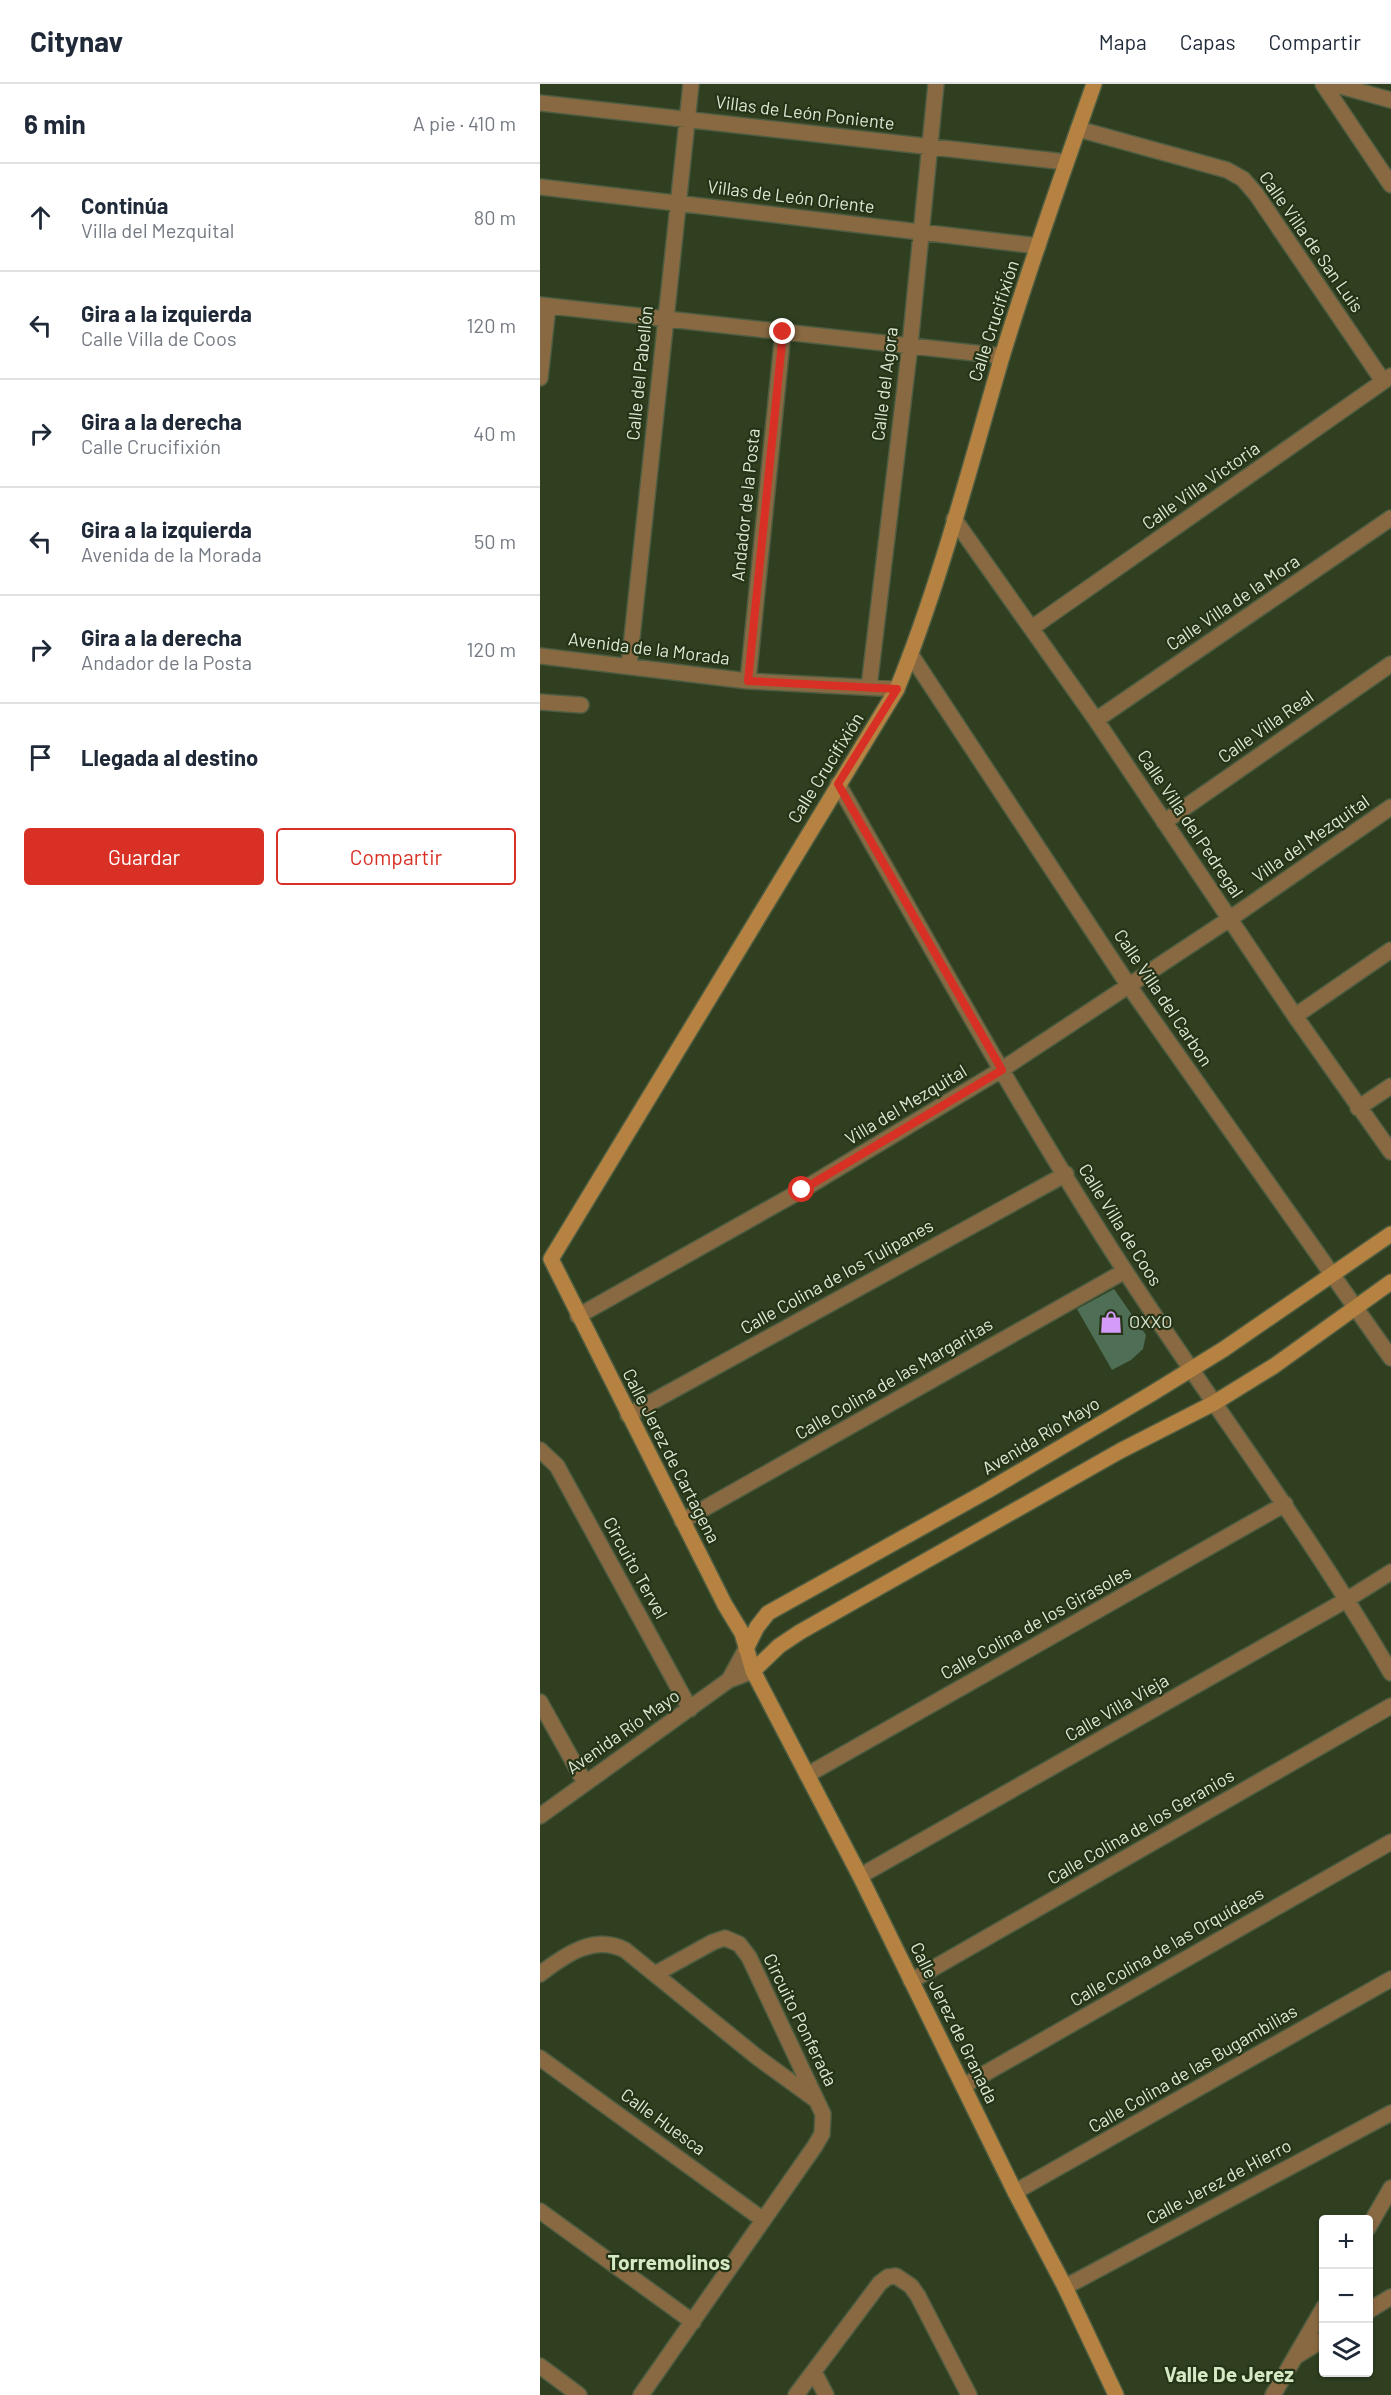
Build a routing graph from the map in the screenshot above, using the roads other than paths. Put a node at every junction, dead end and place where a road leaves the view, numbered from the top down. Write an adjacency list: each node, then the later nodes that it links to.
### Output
1 (691, 84): 8 (street, Calle del Pabellón)
2 (936, 84): 10 (street, Calle del Agora)
3 (1094, 84): 9 (street, Calle Crucifixión)
4 (1323, 84): 12 (street)
5 (1333, 84): 6 (street)
6 (1391, 100)
7 (540, 104): 8 (street, Villas de León Poniente)
8 (687, 118): 10 (street, Villas de León Poniente); 14 (street, Calle del Pabellón)
9 (1078, 129): 11 (street, Calle Crucifixión); 23 (street, Calle Villa de San Luis)
10 (929, 147): 11 (street, Villas de León Poniente); 15 (street, Calle del Agora)
11 (1066, 162): 16 (street, Calle Crucifixión)
12 (1391, 185)
13 (540, 187): 14 (street, Villas de León Oriente)
14 (677, 203): 15 (street, Villas de León Oriente); 18 (street, Calle del Pabellón)
15 (921, 231): 16 (street, Villas de León Oriente); 20 (street, Calle del Agora)
16 (1038, 246): 21 (street, Calle Crucifixión)
17 (544, 305): 18 (street); 22 (street)
18 (666, 320): 19 (street); 30 (street, Calle del Pabellón)
19 (783, 332): 20 (street); 31 (street, Andador de la Posta)
20 (910, 345): 21 (street); 32 (street, Calle del Agora)
21 (1002, 356): 25 (street, Calle Crucifixión)
22 (540, 378)
23 (1387, 379): 26 (street, Calle Villa Victoria)
24 (1391, 518): 36 (street, Calle Villa de la Mora)
25 (954, 519): 26 (street, Calle Villa del Pedregal); 27 (street, Calle Crucifixión)
26 (1033, 627): 36 (street, Calle Villa del Pedregal)
27 (910, 655): 33 (street, Calle Crucifixión); 42 (street, Calle Villa del Carbon)
28 (540, 656): 30 (street, Avenida de la Morada)
29 (1391, 664): 39 (street, Calle Villa Real)
30 (629, 666): 31 (street, Avenida de la Morada)
31 (748, 681): 32 (street, Avenida de la Morada)
32 (869, 687): 33 (street, Avenida de la Morada)
33 (897, 689): 37 (street, Calle Crucifixión)
34 (540, 702): 35 (street)
35 (581, 705)
36 (1096, 720): 39 (street, Calle Villa del Pedregal)
37 (838, 784): 44 (street, Calle Villa de Coos); 50 (street, Calle Crucifixión)
38 (1391, 807): 40 (street, Villa del Mezquital)
39 (1164, 822): 40 (street, Calle Villa del Pedregal)
40 (1231, 918): 42 (street, Villa del Mezquital); 43 (street, Calle Villa del Pedregal)
41 (1391, 950): 43 (street)
42 (1129, 986): 44 (street, Villa del Mezquital); 52 (street, Calle Villa del Carbon)
43 (1295, 1016): 46 (street, Calle Villa del Pedregal)
44 (1002, 1070): 48 (street, Calle Villa de Coos); 55 (street, Villa del Mezquital)
45 (1391, 1086): 46 (street)
46 (1358, 1108): 47 (street, Calle Villa del Pedregal)
47 (1391, 1152)
48 (1066, 1174): 51 (street, Calle Villa de Coos); 59 (street, Calle Colina de los Tulipanes)
49 (1391, 1234): 52 (street, Avenida Río Mayo)
50 (545, 1259): 55 (street, Calle Jerez de Cartagena)
51 (1125, 1271): 57 (street, Calle Villa de Coos); 62 (street, Calle Colina de las Margaritas)
52 (1331, 1275): 54 (street, Calle Villa del Carbon); 57 (street, Avenida Río Mayo)
53 (1391, 1282): 54 (street, Avenida Río Mayo)
54 (1356, 1306): 56 (street, Calle Villa del Carbon); 58 (street, Avenida Río Mayo)
55 (578, 1316): 59 (street, Calle Jerez de Cartagena)
56 (1391, 1358)
57 (1191, 1370): 58 (street, Calle Villa de Coos); 65 (street, Avenida Río Mayo)
58 (1214, 1403): 61 (street, Calle Villa de Coos); 66 (street, Avenida Río Mayo)
59 (628, 1415): 62 (street, Calle Jerez de Cartagena)
60 (540, 1450): 71 (street, Circuito Tervel)
61 (1285, 1504): 64 (street, Calle Villa de Coos); 72 (street, Calle Colina de los Girasoles)
62 (682, 1521): 65 (street, Calle Jerez de Cartagena)
63 (1391, 1572): 64 (street, Calle Villa Vieja)
64 (1348, 1599): 67 (street, Calle Villa de Coos); 76 (street, Calle Villa Vieja)
65 (746, 1648): 66 (street, Calle Jerez de Cartagena); 68 (street, Avenida Río Mayo)
66 (753, 1671): 68 (street, Avenida Río Mayo); 72 (street, Calle Jerez de Granada)
67 (1391, 1673)
68 (729, 1680): 71 (street, Avenida Río Mayo)
69 (540, 1702): 73 (street)
70 (1391, 1706): 80 (street, Calle Colina de los Geranios)
71 (690, 1709): 73 (street, Avenida Río Mayo)
72 (807, 1775): 76 (street, Calle Jerez de Granada)
73 (585, 1783): 74 (street, Avenida Río Mayo)
74 (540, 1816)
75 (1391, 1842): 82 (street, Calle Colina de las Orquídeas)
76 (860, 1876): 80 (street, Calle Jerez de Granada)
77 (540, 1974): 78 (street, Circuito Ponferada)
78 (655, 1974): 83 (street, Circuito Ponferada); 83 (street, Circuito Ponferada)
79 (1391, 1979): 86 (street, Calle Colina de las Bugambilias)
80 (911, 1981): 82 (street, Calle Jerez de Granada)
81 (540, 2058): 88 (street, Calle Huesca)
82 (963, 2086): 86 (street, Calle Jerez de Granada)
83 (818, 2102): 88 (street, Circuito Ponferada)
84 (1391, 2113): 90 (street, Calle Jerez de Hierro)
85 (1391, 2188): 89 (street)
86 (1015, 2192): 90 (street, Calle Jerez de Granada)
87 (540, 2211): 94 (street)
88 (762, 2219): 94 (street, Circuito Ponferada)
89 (1373, 2219)
90 (1065, 2287): 104 (street, Calle Jerez de Granada)
91 (1391, 2297): 92 (street)
92 (1373, 2308)
93 (1319, 2314): 96 (street)
94 (693, 2322): 100 (street, Circuito Ponferada)
95 (1319, 2342): 96 (street)
96 (1295, 2357): 105 (street)
97 (540, 2366): 99 (street)
98 (814, 2372): 101 (street); 102 (street); 103 (street)
99 (579, 2395)
100 (641, 2395)
101 (796, 2395)
102 (826, 2395)
103 (969, 2395)
104 (1116, 2395)
105 (1273, 2395)

